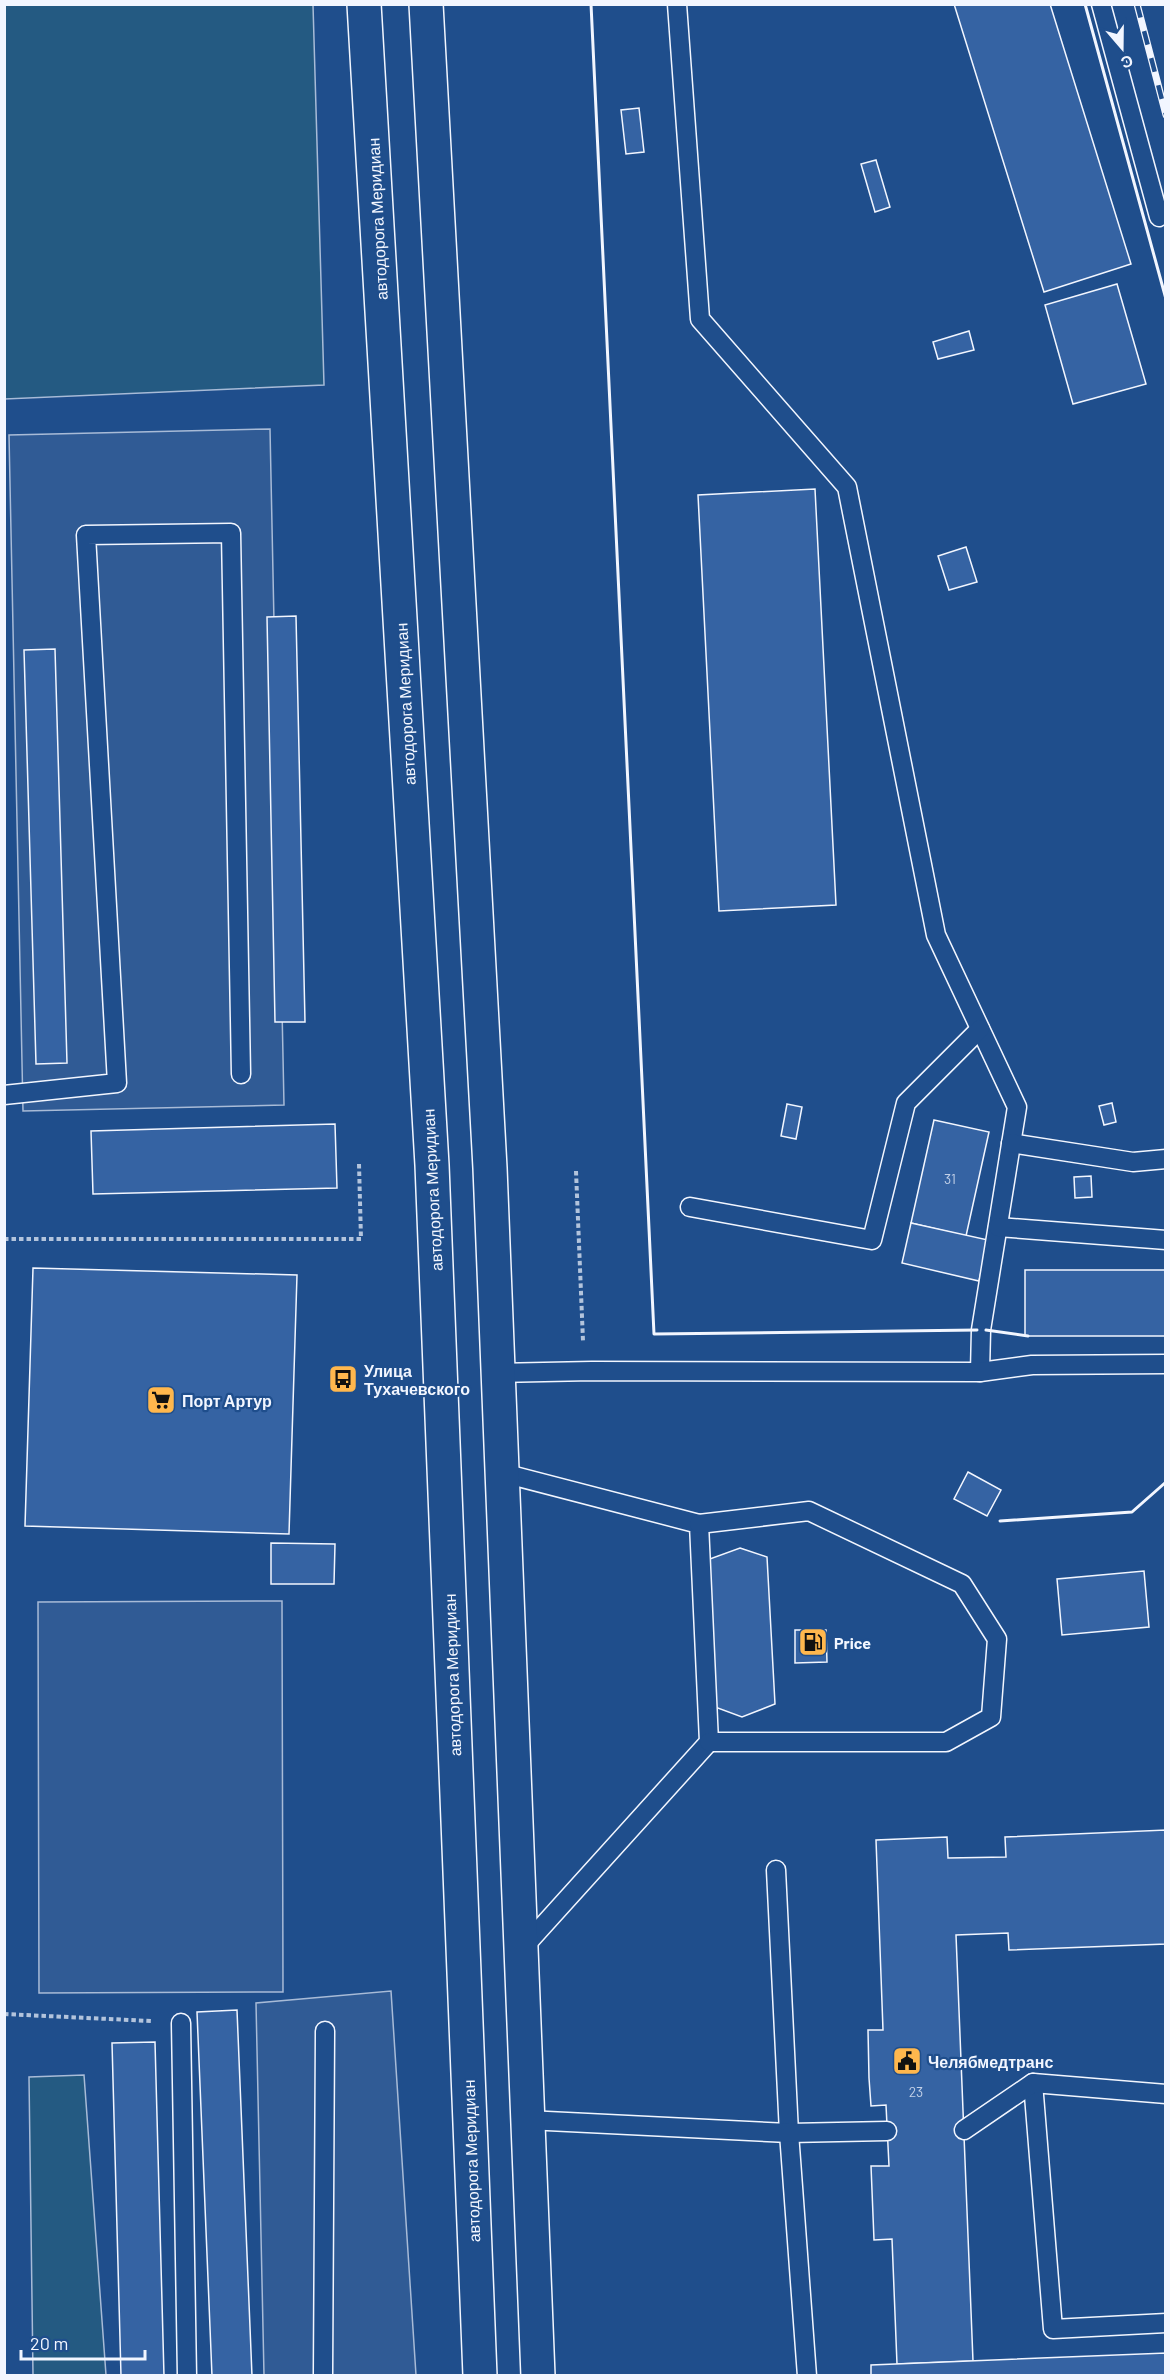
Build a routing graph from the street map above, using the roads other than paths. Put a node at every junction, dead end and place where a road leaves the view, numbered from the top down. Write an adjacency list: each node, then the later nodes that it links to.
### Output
1 (364, 4): 31 (main road, автодорога Меридиан)
2 (426, 4): 16 (main road)
3 (676, 4): 6 (lane)
4 (1101, 4): 5 (lane)
5 (1159, 217)
6 (980, 1029): 9 (lane); 11 (lane)
7 (241, 1074): 8 (lane)
8 (4, 1095)
9 (1011, 1143): 10 (lane); 12 (lane)
10 (1166, 1159)
11 (690, 1206)
12 (998, 1227): 13 (lane); 15 (lane)
13 (1166, 1240)
14 (1166, 1364): 15 (lane)
15 (980, 1372): 16 (lane)
16 (500, 1373): 17 (main road)
17 (503, 1473): 18 (lane); 21 (main road)
18 (699, 1524): 19 (lane); 19 (lane)
19 (709, 1742): 21 (lane)
20 (776, 1870): 29 (lane)
21 (520, 1952): 26 (main road)
22 (181, 2022): 32 (lane)
23 (325, 2031): 33 (lane)
24 (1033, 2084): 25 (lane); 27 (lane); 30 (lane)
25 (1166, 2094)
26 (527, 2120): 29 (lane); 35 (main road)
27 (964, 2130)
28 (887, 2131): 29 (lane)
29 (789, 2133): 36 (lane)
30 (1166, 2322)
31 (479, 2362): 34 (lane)
32 (187, 2376)
33 (323, 2376)
34 (460, 2376)
35 (538, 2376)
36 (807, 2376)

